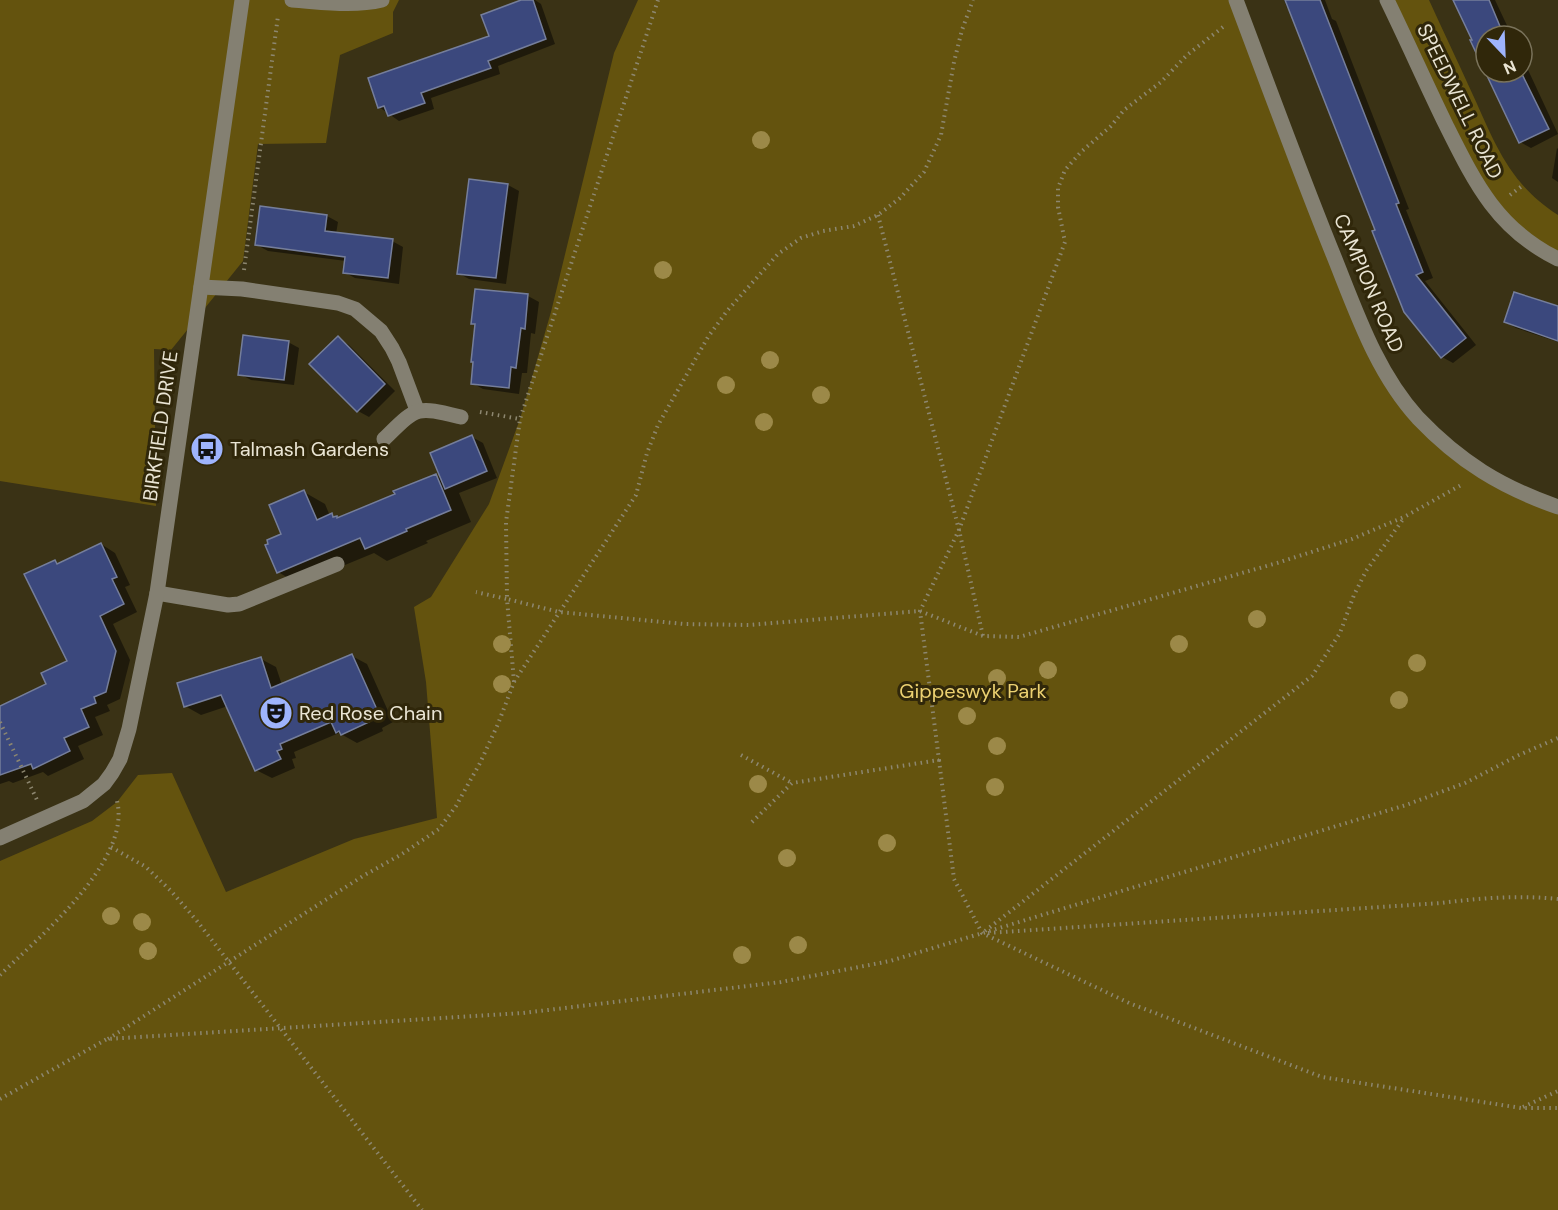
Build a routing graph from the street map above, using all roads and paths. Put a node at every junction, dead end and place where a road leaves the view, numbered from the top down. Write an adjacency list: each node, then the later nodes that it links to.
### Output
1 (242, 0): 11 (street, BIRKFIELD DRIVE)
2 (292, 0): 3 (street)
3 (382, 0)
4 (657, 0): 15 (path)
5 (973, 0): 9 (path)
6 (1387, 0): 10 (street, SPEEDWELL ROAD)
7 (1238, 6): 17 (street, CAMPION ROAD); 20 (path)
8 (279, 12): 12 (path)
9 (878, 215): 20 (path); 26 (path)
10 (1558, 259)
11 (201, 287): 12 (street); 23 (street, BIRKFIELD DRIVE)
12 (242, 289): 13 (street)
13 (417, 410): 14 (street); 16 (street)
14 (461, 417): 15 (path)
15 (520, 419): 24 (path)
16 (384, 439)
17 (1482, 473): 18 (street, CAMPION ROAD); 19 (path)
18 (1558, 507)
19 (1404, 517): 27 (path); 40 (path)
20 (958, 530): 25 (path); 27 (path)
21 (337, 564): 23 (street)
22 (476, 592): 24 (path)
23 (157, 593): 34 (street, BIRKFIELD DRIVE)
24 (507, 599): 26 (path); 28 (path)
25 (920, 610): 26 (path); 27 (path); 32 (path)
26 (559, 612): 28 (path)
27 (983, 636)
28 (514, 682): 41 (path)
29 (0, 722): 35 (path)
30 (1558, 738): 40 (path)
31 (741, 755): 33 (path)
32 (939, 760): 33 (path); 40 (path)
33 (792, 783): 36 (path)
34 (104, 784): 35 (street, BIRKFIELD DRIVE); 38 (path)
35 (46, 819): 37 (street, BIRKFIELD DRIVE)
36 (752, 822)
37 (0, 838)
38 (111, 847): 41 (path); 42 (path)
39 (1558, 899): 40 (path)
40 (982, 933): 43 (path); 47 (path)
41 (230, 960): 43 (path); 44 (path)
42 (0, 975)
43 (281, 1028): 44 (path); 49 (path)
44 (108, 1039): 46 (path)
45 (1558, 1091): 47 (path)
46 (0, 1099)
47 (1521, 1108): 48 (path)
48 (1558, 1108)
49 (422, 1210)

